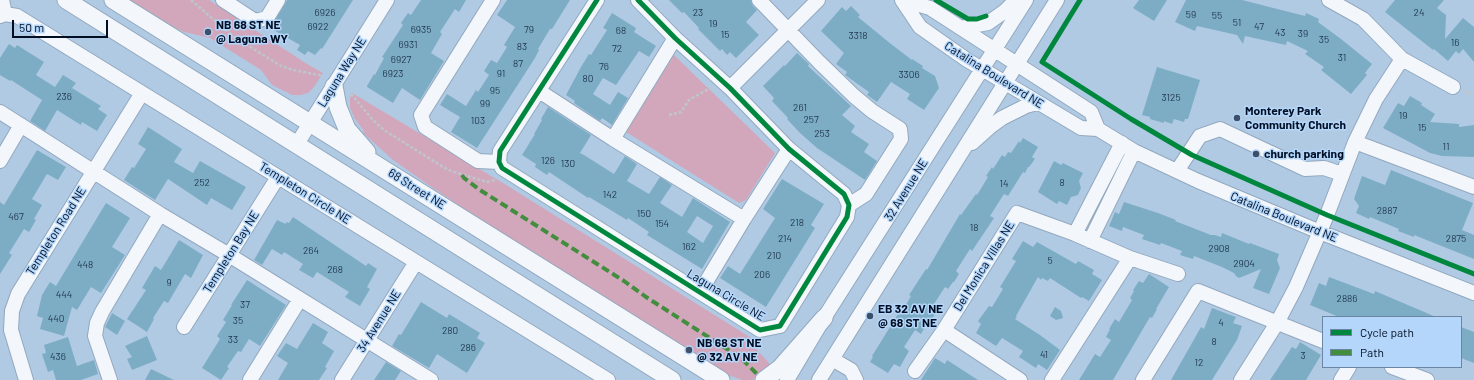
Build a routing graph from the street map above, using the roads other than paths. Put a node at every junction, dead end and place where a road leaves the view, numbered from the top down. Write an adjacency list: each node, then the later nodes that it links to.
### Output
1 (66, 0): 38 (main road)
2 (113, 0): 32 (main road, 68 Street NE)
3 (223, 0): 4 (street)
4 (278, 0)
5 (387, 0): 26 (street, Laguna Way NE)
6 (493, 0): 43 (street)
7 (598, 0): 28 (street)
8 (638, 0): 19 (street)
9 (759, 0): 18 (street)
10 (818, 0): 18 (street)
11 (902, 0): 17 (street, Catalina Boulevard NE); 23 (street, Catalina Boulevard NE)
12 (1016, 0): 17 (street)
13 (1026, 0): 20 (street, 32 Avenue NE)
14 (1057, 0): 22 (street)
15 (1329, 0): 21 (street)
16 (2, 10): 29 (street, Templeton Circle NE)
17 (961, 28): 20 (street, Catalina Boulevard NE)
18 (788, 30): 25 (street); 50 (street)
19 (675, 38): 25 (street); 35 (street)
20 (995, 51): 22 (street, Catalina Boulevard NE); 23 (street, 32 Avenue NE)
21 (1402, 59): 27 (street); 36 (street)
22 (1016, 64): 24 (street); 34 (street, Catalina Boulevard NE)
23 (983, 69): 24 (street, Catalina Boulevard NE); 63 (street, 32 Avenue NE)
24 (1004, 83): 30 (street, Catalina Boulevard NE); 44 (street)
25 (725, 84): 39 (street)
26 (336, 85): 32 (street, Laguna Way NE); 42 (main road)
27 (1452, 87)
28 (539, 91): 35 (street); 43 (street)
29 (142, 93): 46 (street, Templeton Road NE); 48 (street, Templeton Circle NE)
30 (1037, 103): 34 (street, Catalina Boulevard NE); 44 (street)
31 (0, 112): 33 (street)
32 (310, 123): 38 (street, Laguna Way NE); 42 (main road, 68 Street NE)
33 (21, 125): 41 (street); 46 (street)
34 (1098, 129): 37 (street, Catalina Boulevard NE)
35 (613, 139): 52 (street)
36 (1355, 142): 47 (street); 49 (street)
37 (1122, 143): 40 (street, Catalina Boulevard NE); 54 (street)
38 (297, 144): 79 (main road)
39 (789, 149): 50 (street); 52 (street)
40 (1134, 151): 45 (street, Catalina Boulevard NE); 55 (street)
41 (0, 161)
42 (377, 164): 80 (main road, 68 Street NE)
43 (501, 165): 60 (street, Laguna Circle NE)
44 (949, 171): 69 (street)
45 (1177, 171): 47 (street); 53 (street, Catalina Boulevard NE)
46 (94, 172): 51 (street); 73 (street, Templeton Road NE)
47 (1342, 174): 53 (street)
48 (278, 177): 56 (street, Templeton Bay NE); 58 (street, Templeton Circle NE)
49 (1474, 187)
50 (849, 205): 60 (street, Laguna Circle NE)
51 (160, 214): 56 (street); 74 (street)
52 (744, 219): 60 (street)
53 (1320, 232): 61 (street, Catalina Boulevard NE); 64 (street)
54 (1075, 234): 55 (street, Del Monica Villas NE); 66 (street, Del Monica Villas NE)
55 (1090, 241): 57 (street, Del Monica Villas NE)
56 (229, 255): 62 (street); 65 (street, Templeton Bay NE)
57 (1130, 258): 59 (street, Del Monica Villas NE); 86 (street)
58 (416, 262): 67 (street, 34 Avenue NE); 78 (street, Templeton Circle NE)
59 (1178, 274)
60 (700, 292)
61 (1474, 293)
62 (300, 299): 67 (street); 75 (street)
63 (824, 318): 81 (main road); 82 (street, 32 Avenue NE)
64 (1277, 323): 68 (street); 87 (street); 88 (street)
65 (184, 327)
66 (944, 330): 72 (street, Del Monica Villas NE); 85 (street)
67 (367, 340): 76 (street, 34 Avenue NE); 77 (street)
68 (1322, 341)
69 (832, 359): 83 (street); 84 (street)
70 (1348, 368): 89 (street)
71 (1395, 368): 90 (street)
72 (915, 371)
73 (26, 380)
74 (110, 380)
75 (250, 380)
76 (342, 380)
77 (431, 380)
78 (608, 380)
79 (672, 380)
80 (721, 380)
81 (764, 380)
82 (787, 380)
83 (819, 380)
84 (857, 380)
85 (1020, 380)
86 (1052, 380)
87 (1143, 380)
88 (1241, 380)
89 (1341, 380)
90 (1427, 380)

